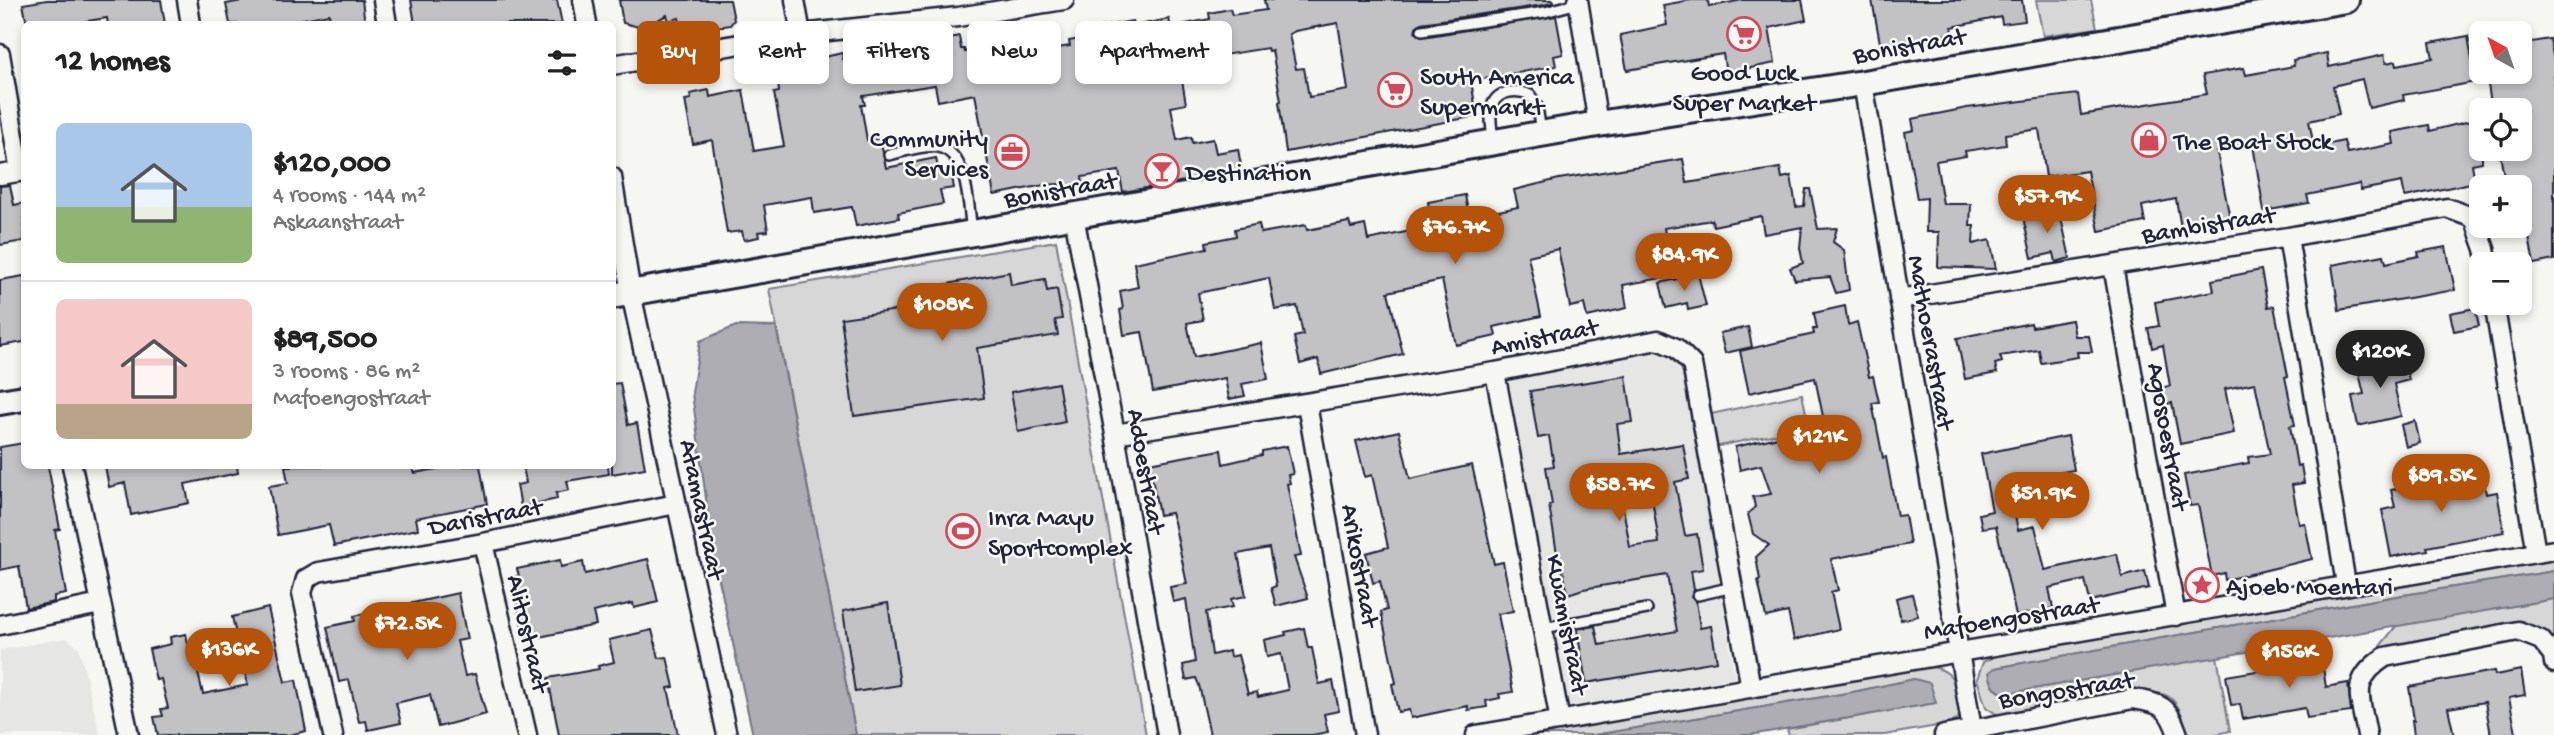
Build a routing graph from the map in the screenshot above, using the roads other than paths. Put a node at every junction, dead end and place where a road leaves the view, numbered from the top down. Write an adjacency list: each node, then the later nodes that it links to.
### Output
1 (187, 0): 8 (street)
2 (383, 0): 9 (street)
3 (583, 0): 10 (street)
4 (795, 0): 11 (street)
5 (1064, 0): 13 (street)
6 (2346, 0): 17 (street, Bonistraat)
7 (1578, 1): 12 (lane); 18 (street)
8 (190, 21)
9 (386, 21)
10 (586, 21)
11 (799, 21)
12 (1422, 30)
13 (829, 31)
14 (734, 45): 16 (street)
15 (0, 54): 22 (street)
16 (616, 64)
17 (1863, 83): 18 (street, Bonistraat); 32 (street, Mathoerastraat)
18 (1598, 124): 19 (street, Bonistraat)
19 (1541, 135): 20 (street, Bonistraat); 20 (lane)
20 (1493, 143): 25 (street, Bonistraat)
21 (889, 155): 27 (lane)
22 (21, 167)
23 (21, 172): 24 (street)
24 (0, 175)
25 (1074, 216): 27 (street, Bonistraat); 38 (street, Adoestraat)
26 (616, 224): 31 (street, Atamastraat)
27 (972, 234): 31 (street, Bonistraat)
28 (2288, 237): 29 (street, Bambistraat); 30 (street, Bambistraat); 43 (street)
29 (2486, 252)
30 (2113, 266): 32 (street, Bambistraat); 48 (street, Agosoestraat)
31 (622, 295): 40 (street, Atamastraat)
32 (1899, 299): 51 (street, Mathoerastraat)
33 (2496, 315): 42 (street)
34 (1495, 372): 37 (street, Amistraat); 44 (street, Amistraat); 50 (street, Kwamistraat)
35 (21, 398): 36 (street)
36 (0, 402)
37 (1307, 404): 38 (street, Amistraat); 61 (street, Arikostraat)
38 (1115, 434): 60 (street, Adoestraat)
39 (73, 469): 46 (street)
40 (676, 504): 41 (street, Daristraat); 59 (street, Atamastraat)
41 (483, 543): 57 (street, Daristraat); 58 (street, Alitostraat)
42 (2545, 551): 43 (street, Mafoengostraat)
43 (2346, 584): 48 (street, Mafoengostraat)
44 (1733, 587): 45 (lane); 53 (street, Amistraat)
45 (1698, 595)
46 (100, 604): 49 (street); 56 (street)
47 (1647, 609): 50 (lane)
48 (2176, 616): 51 (street, Mafoengostraat)
49 (0, 625)
50 (1543, 628): 54 (street, Kwamistraat)
51 (1959, 651): 53 (street, Mafoengostraat); 55 (street, Mathoerastraat)
52 (2554, 663): 65 (street)
53 (1751, 688): 54 (street, Mafoengostraat)
54 (1560, 721): 62 (street, Mafoengostraat)
55 (1973, 733): 63 (street, Bongostraat); 64 (street, Bongostraat)
56 (129, 735)
57 (333, 735)
58 (527, 735)
59 (727, 735)
60 (1167, 735)
61 (1365, 735)
62 (1476, 735)
63 (1944, 735)
64 (2178, 735)
65 (2367, 735)

